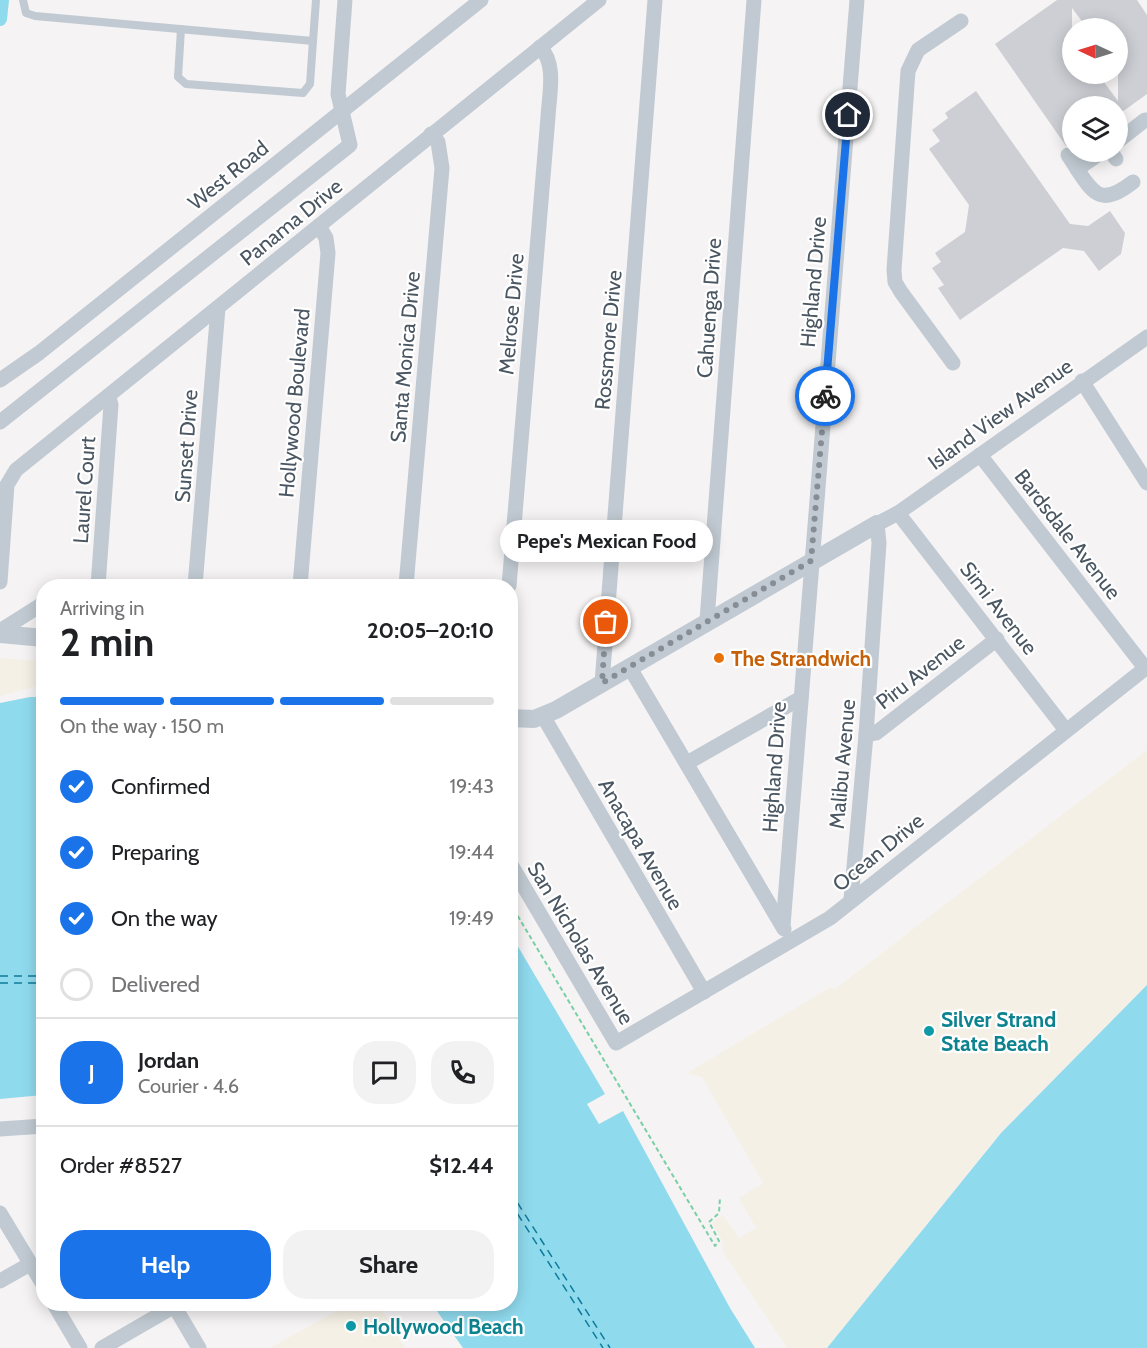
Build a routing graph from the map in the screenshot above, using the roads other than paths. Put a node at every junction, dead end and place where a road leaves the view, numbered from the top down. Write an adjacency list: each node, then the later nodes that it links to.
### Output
1 (23, 0): 10 (lane)
2 (316, 0): 11 (lane)
3 (345, 0): 13 (street)
4 (481, 0): 13 (street, West Road)
5 (599, 0): 12 (street, Panama Drive)
6 (655, 0): 47 (street, Rossmore Drive)
7 (754, 0): 41 (street, Cahuenga Drive)
8 (857, 0): 33 (street, Highland Drive)
9 (961, 21): 24 (street)
10 (181, 29): 11 (lane); 11 (lane)
11 (313, 41)
12 (540, 47): 15 (street, Panama Drive); 38 (street, Melrose Drive)
13 (343, 110): 25 (street, West Road); 28 (street)
14 (1146, 121): 16 (street)
15 (431, 134): 21 (street, Panama Drive); 37 (street, Santa Monica Drive)
16 (1128, 134)
17 (1073, 162): 19 (street)
18 (1086, 162): 19 (street)
19 (1077, 168): 20 (street)
20 (1133, 182)
21 (319, 226): 22 (street, Panama Drive); 36 (street, Hollywood Boulevard)
22 (218, 308): 27 (street, Panama Drive); 35 (street, Sunset Drive)
23 (1147, 337): 26 (street, Island View Avenue)
24 (953, 363)
25 (0, 380)
26 (1082, 381): 29 (street, Island View Avenue); 30 (street)
27 (109, 397): 34 (street, Laurel Court); 39 (street, Panama Drive)
28 (0, 422)
29 (980, 455): 31 (street, Island View Avenue); 46 (street, Bardsdale Avenue)
30 (1147, 483)
31 (898, 513): 32 (street, Island View Avenue); 44 (street, Simi Avenue)
32 (877, 524): 33 (street); 52 (street, Malibu Avenue)
33 (811, 561): 41 (street); 48 (street, Highland Drive)
34 (99, 579)
35 (196, 579)
36 (301, 579)
37 (407, 579)
38 (510, 579)
39 (0, 582)
40 (36, 608): 42 (street)
41 (707, 620): 45 (street)
42 (0, 632): 43 (street)
43 (36, 637)
44 (997, 639): 51 (street, Simi Avenue); 52 (street, Piru Avenue)
45 (630, 668): 47 (street); 53 (street)
46 (1146, 668): 51 (street, Ocean Drive)
47 (602, 683): 49 (street)
48 (801, 698): 53 (street); 56 (street, Highland Drive)
49 (543, 716): 50 (street); 58 (street, Anacapa Avenue)
50 (518, 717)
51 (1065, 729): 55 (street, Ocean Drive)
52 (866, 735): 55 (street, Malibu Avenue)
53 (687, 763): 56 (street)
54 (518, 877): 59 (street, San Nicholas Avenue)
55 (851, 900): 57 (street, Ocean Drive)
56 (783, 926): 57 (street)
57 (791, 942): 58 (street, Ocean Drive)
58 (704, 992): 59 (street, Ocean Drive)
59 (616, 1043)
60 (36, 1127): 61 (street)
61 (0, 1129)
62 (0, 1213): 63 (street)
63 (30, 1264): 64 (street); 65 (street)
64 (36, 1273)
65 (0, 1281)
66 (58, 1311): 69 (street)
67 (163, 1311): 70 (street)
68 (179, 1311): 71 (street)
69 (80, 1348)
70 (102, 1348)
71 (199, 1348)

